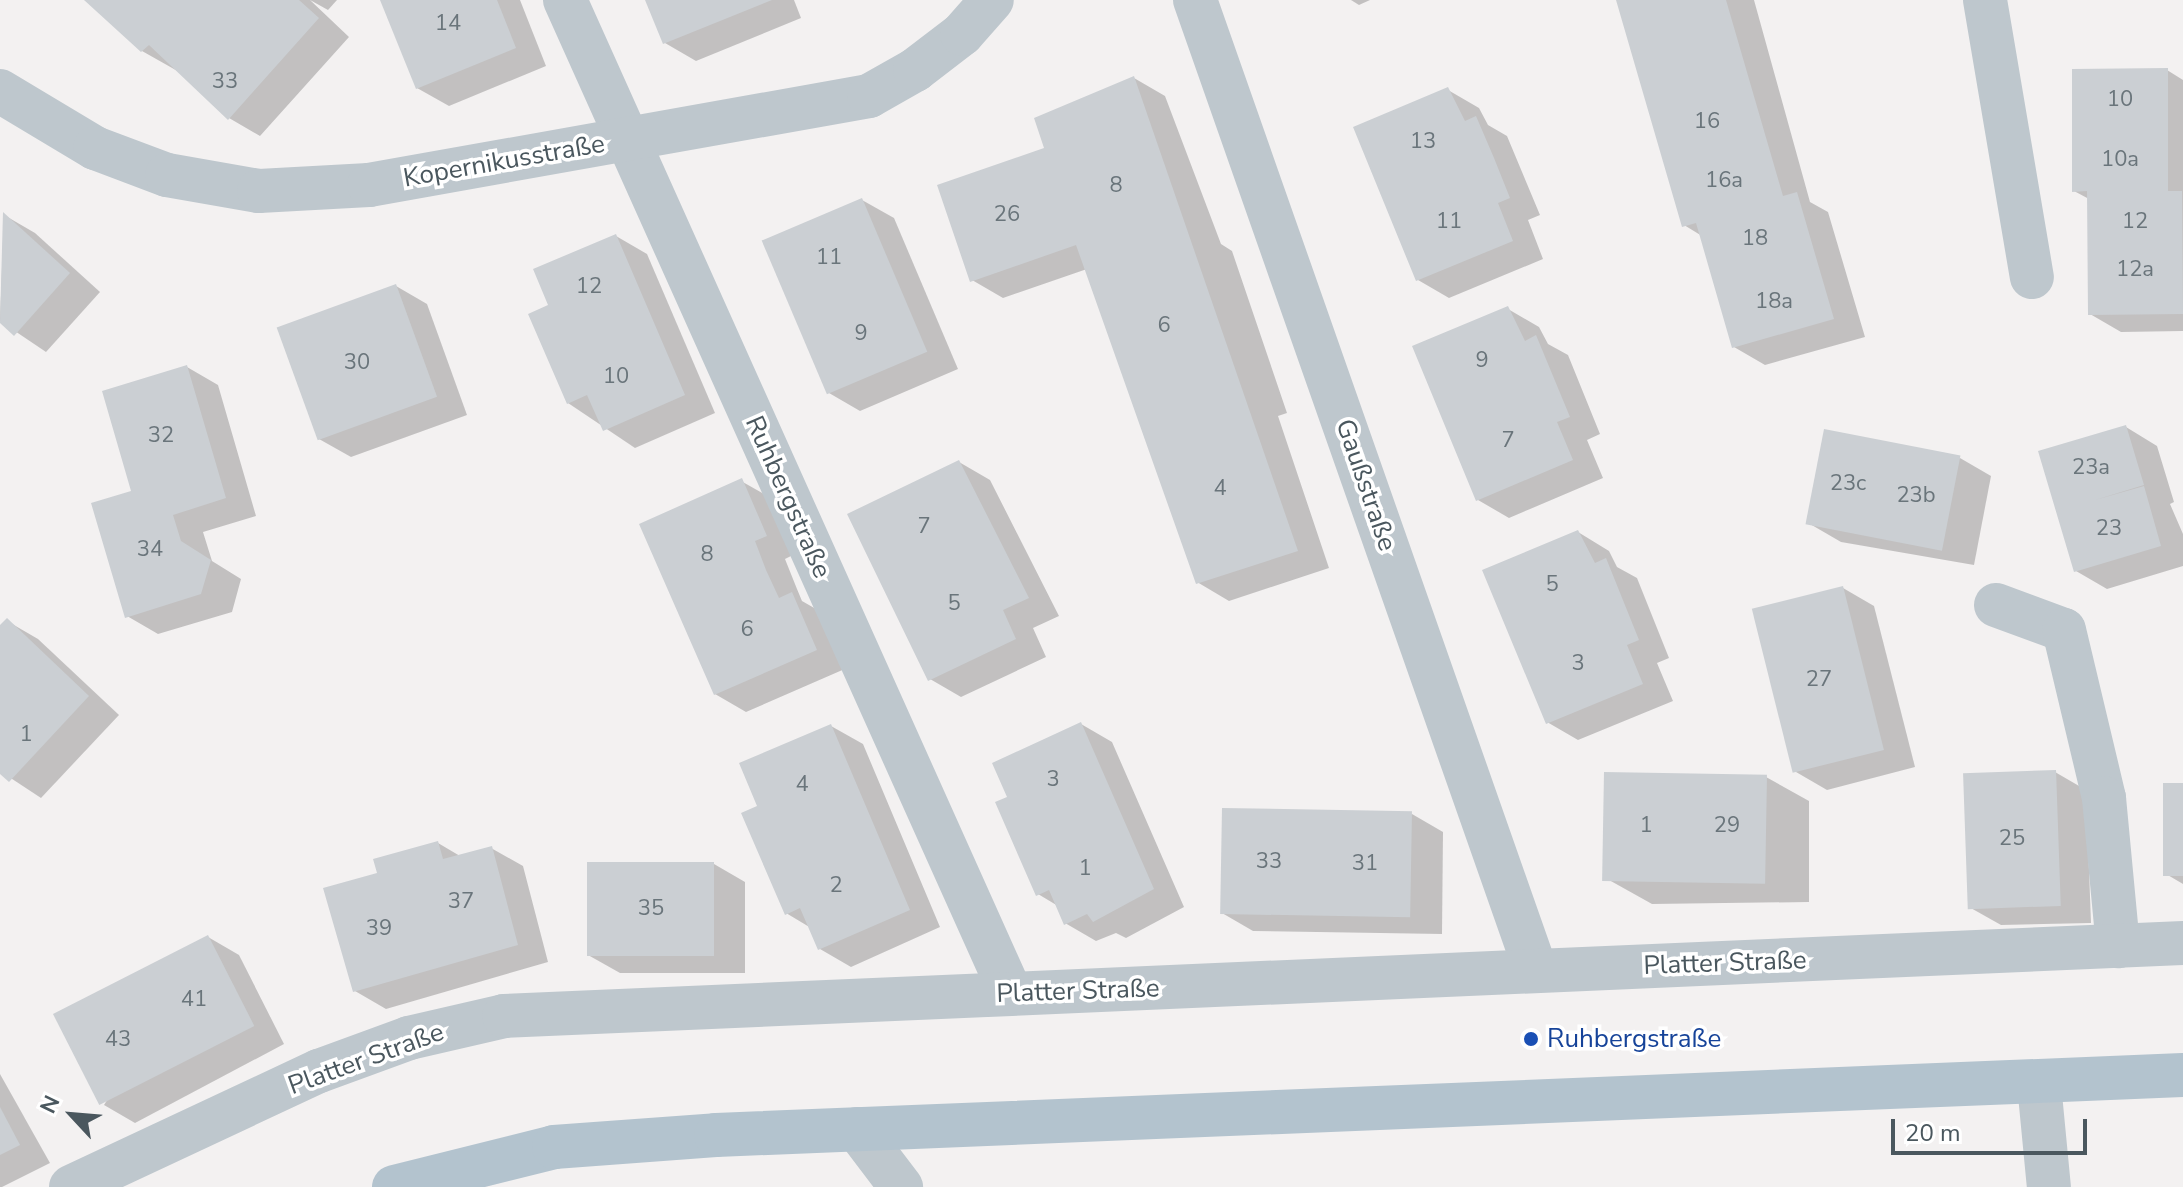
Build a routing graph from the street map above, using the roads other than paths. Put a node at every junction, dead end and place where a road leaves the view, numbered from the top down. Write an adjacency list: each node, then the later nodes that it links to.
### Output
1 (565, 0): 6 (street, Ruhbergstraße)
2 (992, 0): 6 (street, Kopernikusstraße)
3 (1195, 0): 11 (street, Gaußstraße)
4 (1985, 0): 7 (street)
5 (0, 91): 6 (street, Kopernikusstraße)
6 (627, 139): 12 (street, Ruhbergstraße)
7 (2032, 277)
8 (1996, 605): 10 (street)
9 (2183, 943): 10 (street, Platter Straße)
10 (2118, 946): 11 (street, Platter Straße)
11 (1536, 971): 12 (street, Platter Straße)
12 (1011, 994): 16 (street, Platter Straße)
13 (2183, 1075): 14 (main road)
14 (2039, 1084): 15 (main road); 19 (street)
15 (857, 1129): 17 (main road); 18 (street)
16 (71, 1187)
17 (394, 1187)
18 (901, 1187)
19 (2049, 1187)

